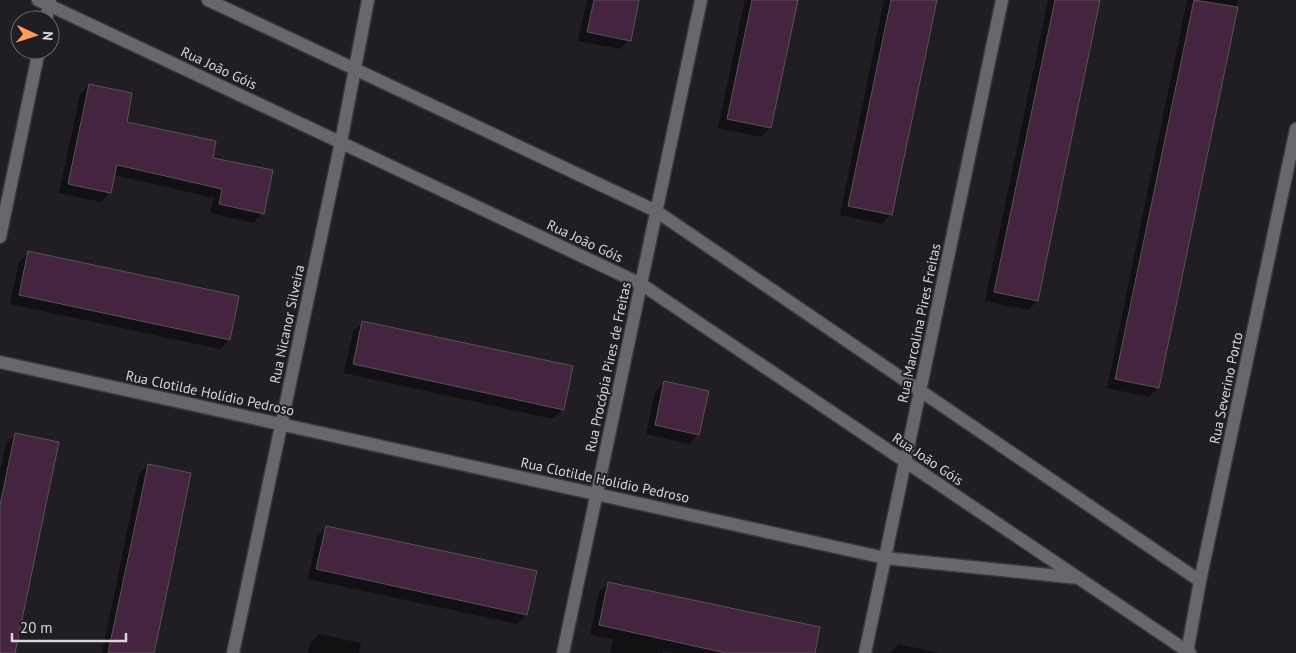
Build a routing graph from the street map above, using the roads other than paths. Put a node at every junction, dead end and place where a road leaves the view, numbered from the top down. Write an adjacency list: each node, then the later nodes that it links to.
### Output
1 (208, 0): 7 (street)
2 (368, 0): 7 (street, Rua Nicanor Silveira)
3 (701, 0): 10 (street, Rua Procópia Pires de Freitas)
4 (1002, 0): 14 (street, Rua Marcolina Pires Freitas)
5 (46, 2): 9 (street, Rua João Góis)
6 (38, 60): 11 (street)
7 (353, 68): 9 (street, Rua Nicanor Silveira); 10 (street)
8 (1296, 129): 20 (street, Rua Severino Porto)
9 (340, 142): 12 (street, Rua João Góis); 15 (street, Rua Nicanor Silveira)
10 (656, 211): 12 (street, Rua Procópia Pires de Freitas); 14 (street)
11 (0, 237)
12 (641, 284): 16 (street, Rua João Góis); 17 (street, Rua Procópia Pires de Freitas)
13 (0, 362): 15 (street, Rua Clotilde Holídio Pedroso)
14 (920, 390): 16 (street, Rua Marcolina Pires Freitas); 20 (street)
15 (282, 424): 17 (street, Rua Clotilde Holídio Pedroso); 22 (street, Rua Nicanor Silveira)
16 (906, 462): 18 (street, Rua Marcolina Pires Freitas); 19 (street, Rua João Góis)
17 (596, 494): 18 (street, Rua Clotilde Holídio Pedroso); 23 (street, Rua Procópia Pires de Freitas)
18 (886, 558): 19 (street, Rua Clotilde Holídio Pedroso); 24 (street, Rua Marcolina Pires Freitas)
19 (1080, 578): 21 (street, Rua Clotilde Holídio Pedroso)
20 (1200, 581): 21 (street, Rua Severino Porto)
21 (1188, 652)
22 (234, 653)
23 (563, 653)
24 (866, 653)

